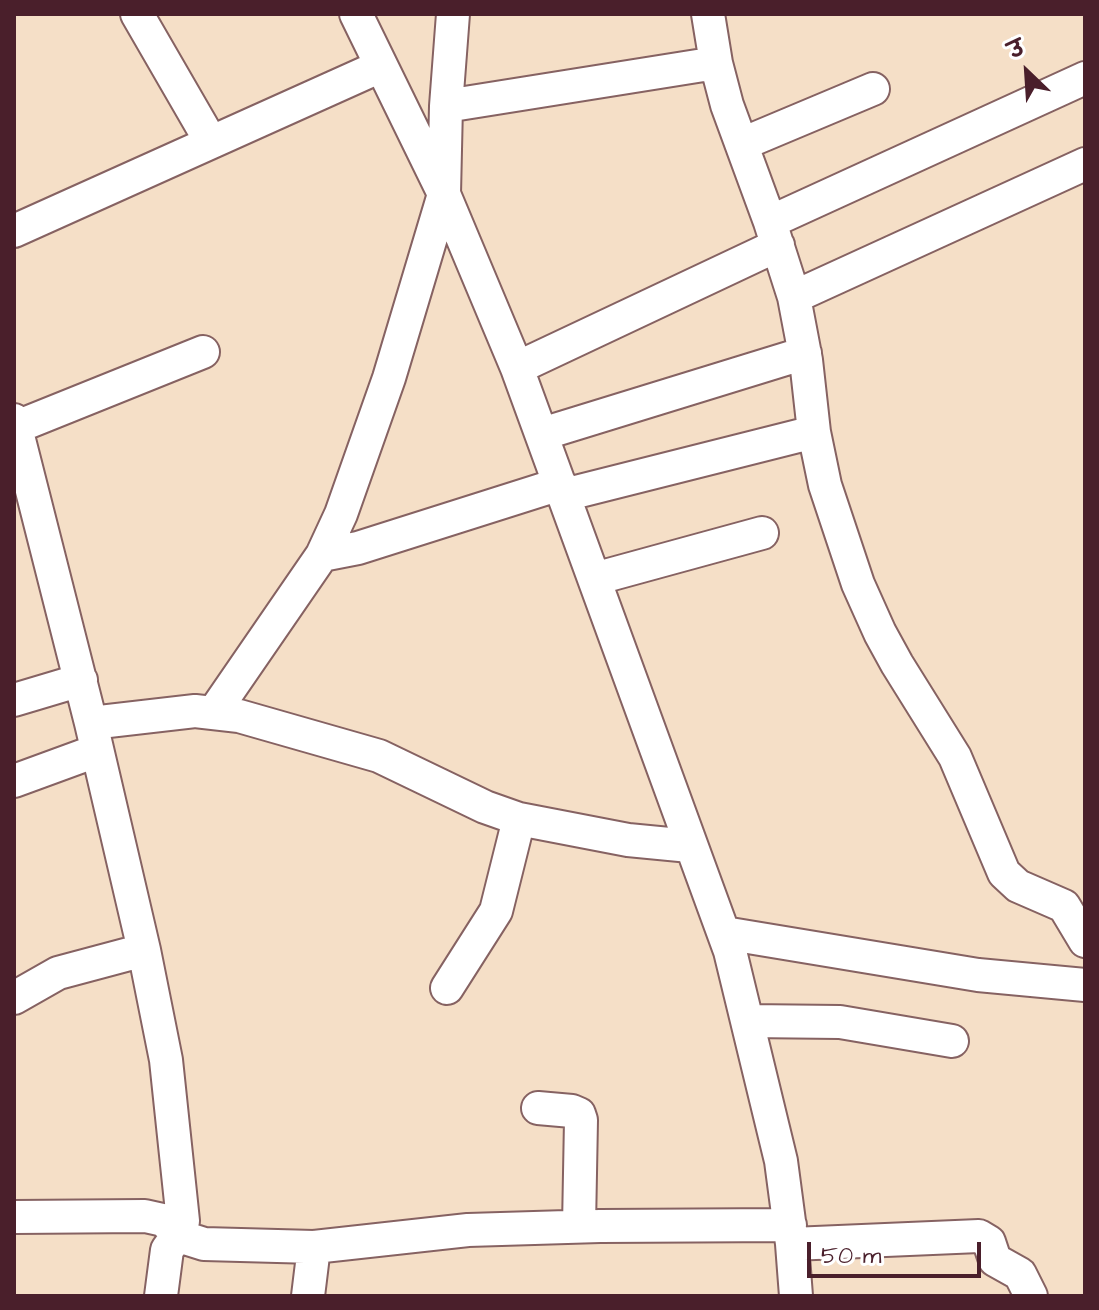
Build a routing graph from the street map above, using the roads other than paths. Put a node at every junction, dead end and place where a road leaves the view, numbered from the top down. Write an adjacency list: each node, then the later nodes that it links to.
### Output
1 (137, 14): 10 (street)
2 (356, 14): 6 (street)
3 (453, 14): 9 (street)
4 (708, 14): 5 (street)
5 (716, 63): 9 (street); 11 (street)
6 (381, 66): 10 (street); 13 (street)
7 (1085, 78): 15 (street)
8 (873, 89): 11 (street)
9 (446, 106): 13 (street)
10 (211, 142): 14 (street)
11 (742, 144): 15 (street)
12 (1085, 164): 16 (street)
13 (444, 194): 19 (street); 25 (street)
14 (14, 231)
15 (774, 233): 16 (street); 19 (street)
16 (794, 297): 18 (street)
17 (203, 352): 20 (street)
18 (805, 353): 21 (street); 22 (street)
19 (517, 368): 22 (street)
20 (15, 425): 27 (street)
21 (814, 432): 23 (street); 35 (street)
22 (542, 434): 23 (street)
23 (562, 490): 25 (street); 26 (street)
24 (762, 533): 26 (street)
25 (322, 555): 29 (street)
26 (594, 579): 33 (street)
27 (81, 680): 28 (street); 30 (street)
28 (14, 700)
29 (214, 712): 30 (street); 32 (street)
30 (94, 737): 31 (street); 36 (street)
31 (14, 781)
32 (519, 819): 33 (street); 38 (street)
33 (690, 846): 34 (street)
34 (724, 933): 37 (street); 40 (street)
35 (1085, 941)
36 (144, 950): 39 (street); 45 (street)
37 (1085, 985)
38 (447, 988)
39 (14, 998)
40 (748, 1021): 41 (street); 46 (street)
41 (952, 1041)
42 (538, 1108): 44 (street)
43 (14, 1217): 45 (street)
44 (579, 1226): 46 (street); 47 (street)
45 (179, 1233): 47 (street); 48 (street)
46 (791, 1235): 50 (street); 51 (street)
47 (314, 1247): 49 (street)
48 (161, 1296)
49 (308, 1296)
50 (796, 1296)
51 (1031, 1296)

